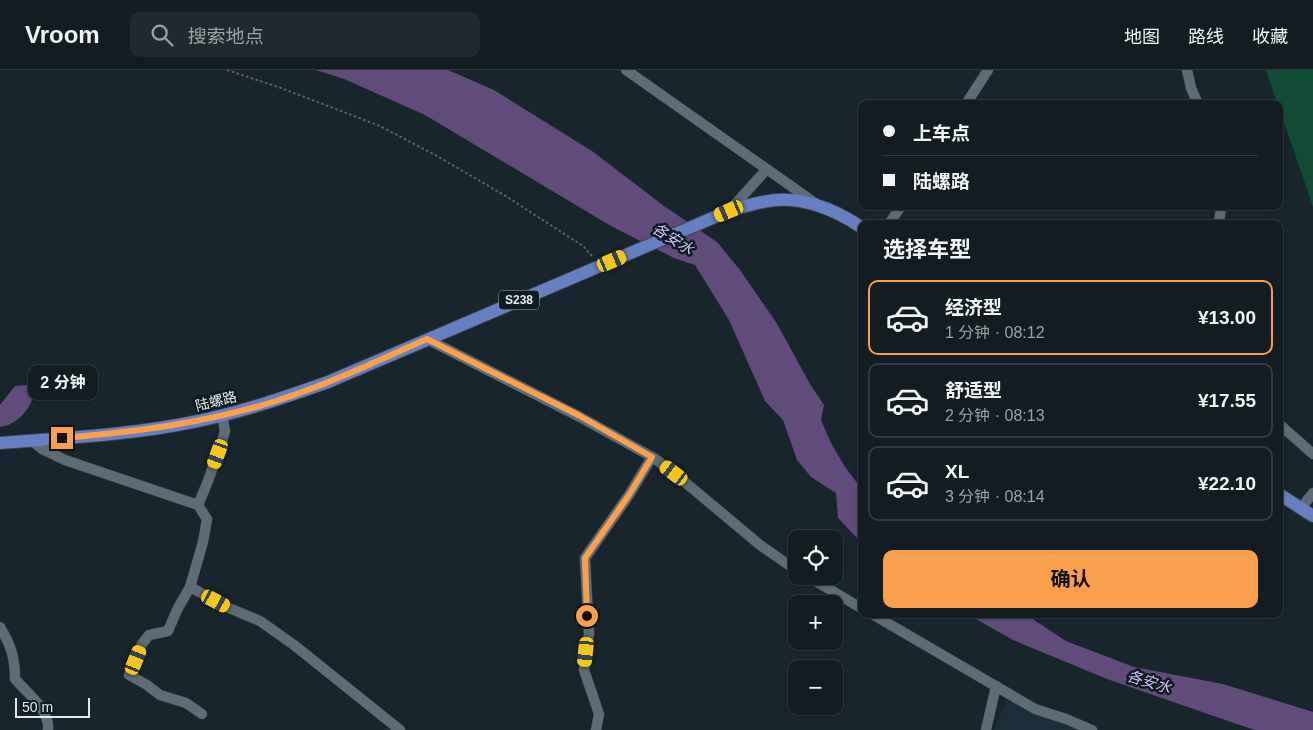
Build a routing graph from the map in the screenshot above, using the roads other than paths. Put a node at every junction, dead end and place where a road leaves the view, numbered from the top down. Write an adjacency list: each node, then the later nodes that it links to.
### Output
1 (626, 70): 6 (street)
2 (988, 70): 4 (street)
3 (1187, 70): 5 (street)
4 (969, 100)
5 (1196, 100)
6 (766, 170): 7 (street); 8 (street)
7 (817, 204): 8 (main road, S238); 9 (main road, S238)
8 (729, 211): 10 (main road, S238)
9 (858, 225)
10 (427, 339): 11 (main road, 陆螺路 / S238); 16 (street)
11 (222, 416): 13 (main road, 陆螺路 / S238); 19 (street)
12 (1283, 428): 15 (street)
13 (31, 440): 14 (main road, 陆螺路 / S238); 19 (street)
14 (0, 443)
15 (1313, 454)
16 (652, 457): 22 (street); 32 (street)
17 (1313, 493): 20 (street)
18 (1283, 497): 20 (main road)
19 (198, 505): 24 (street)
20 (1301, 508): 21 (main road)
21 (1313, 516)
22 (788, 564)
23 (823, 585): 25 (street)
24 (190, 586): 29 (street); 31 (street)
25 (858, 606)
26 (879, 618): 28 (street)
27 (0, 627): 30 (street)
28 (996, 686): 33 (street); 34 (street)
29 (202, 714)
30 (48, 730)
31 (400, 730)
32 (596, 730)
33 (986, 730)
34 (1092, 730)

